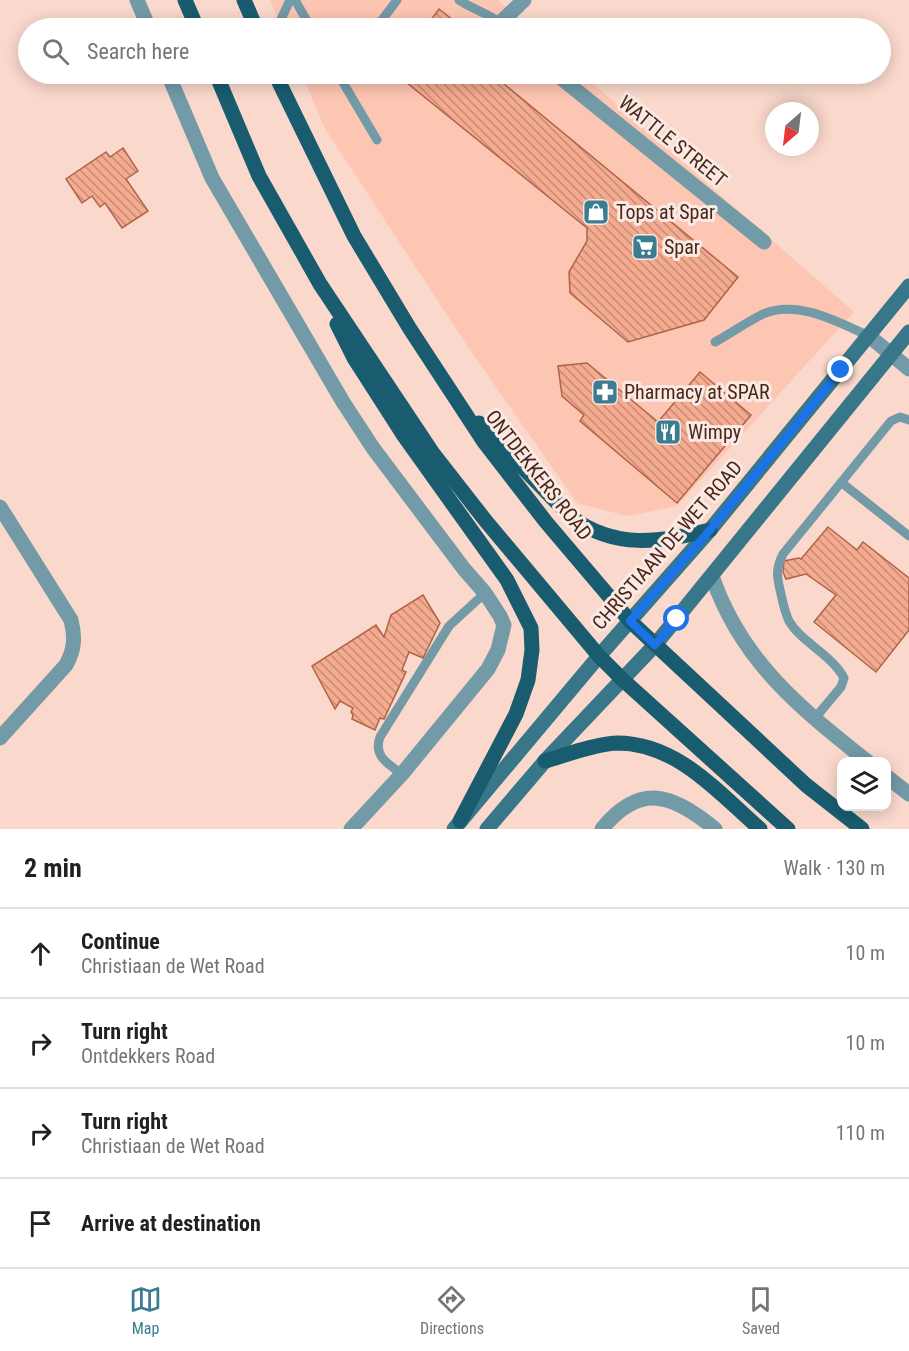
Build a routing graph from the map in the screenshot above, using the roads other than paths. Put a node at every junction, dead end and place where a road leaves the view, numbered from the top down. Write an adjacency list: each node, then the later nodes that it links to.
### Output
1 (137, 0): 9 (street)
2 (185, 0): 10 (main road)
3 (244, 0): 11 (main road)
4 (290, 0): 12 (lane)
5 (295, 0): 13 (lane)
6 (397, 0): 14 (lane)
7 (459, 0): 15 (lane)
8 (524, 0): 16 (street)
9 (145, 18)
10 (193, 18)
11 (252, 18)
12 (282, 18)
13 (305, 18)
14 (384, 18)
15 (493, 18)
16 (509, 18)
17 (172, 84): 38 (street)
18 (220, 84): 24 (main road)
19 (281, 84): 31 (main road, ONTDEKKERS ROAD)
20 (344, 84): 22 (lane)
21 (568, 84): 23 (street, WATTLE STREET)
22 (377, 140)
23 (764, 242)
24 (320, 284): 41 (main road); 50 (main road)
25 (909, 286): 27 (main road, CHRISTIAAN DE WET ROAD)
26 (909, 332): 29 (main road)
27 (869, 336): 28 (lane); 29 (street); 35 (main road, CHRISTIAAN DE WET ROAD)
28 (715, 342)
29 (890, 354): 30 (street); 37 (main road)
30 (909, 369)
31 (458, 402): 35 (main road); 39 (main road, ONTDEKKERS ROAD)
32 (909, 420): 33 (lane)
33 (842, 483): 36 (lane); 43 (lane)
34 (0, 507): 44 (street)
35 (710, 530): 39 (main road, CHRISTIAAN DE WET ROAD)
36 (909, 536)
37 (712, 576): 40 (main road); 43 (street)
38 (485, 593): 47 (street); 47 (lane)
39 (630, 621): 40 (main road, ONTDEKKERS ROAD); 41 (main road, CHRISTIAAN DE WET ROAD)
40 (655, 645): 42 (main road); 57 (main road, ONTDEKKERS ROAD)
41 (599, 656): 42 (main road); 50 (main road, CHRISTIAAN DE WET ROAD)
42 (623, 680): 46 (main road); 56 (main road)
43 (815, 718): 45 (street)
44 (0, 738)
45 (862, 757)
46 (545, 761): 52 (main road); 55 (main road)
47 (402, 774): 51 (street)
48 (891, 780): 49 (street)
49 (909, 794)
50 (457, 825)
51 (351, 829)
52 (487, 829)
53 (602, 829): 54 (street)
54 (715, 829)
55 (760, 829)
56 (788, 829)
57 (862, 829)

